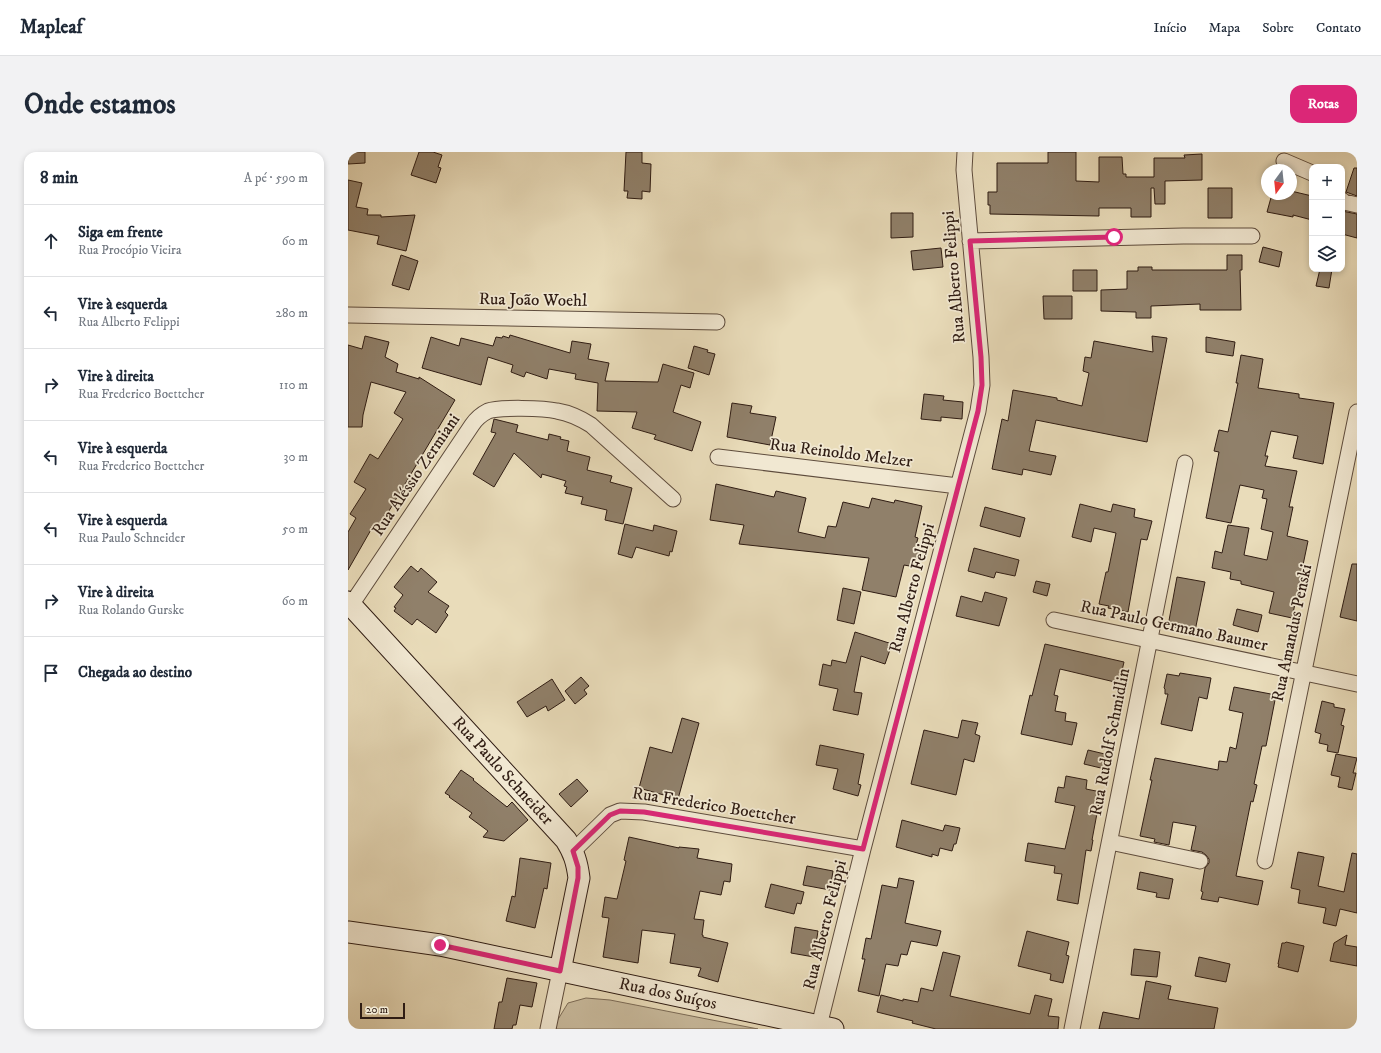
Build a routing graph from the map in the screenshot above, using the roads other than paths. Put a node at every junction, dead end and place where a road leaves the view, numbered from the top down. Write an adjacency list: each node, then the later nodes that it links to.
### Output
1 (965, 152): 7 (street, Rua Alberto Felippi)
2 (1284, 161): 3 (street)
3 (1309, 172)
4 (1345, 201): 5 (street)
5 (1357, 205)
6 (1252, 236): 7 (street)
7 (970, 241): 13 (street, Rua Alberto Felippi)
8 (348, 315): 9 (street, Rua João Woehl)
9 (717, 322)
10 (1357, 412): 18 (street, Rua Amandus Penski)
11 (718, 457): 13 (street, Rua Reinoldo Melzer)
12 (1185, 463): 17 (street, Rua Rudolf Schmidlin)
13 (958, 486): 21 (street, Rua Alberto Felippi)
14 (673, 499): 15 (street, Rua Aléssio Zermiani)
15 (350, 603): 22 (street, Rua Paulo Schneider)
16 (1054, 620): 17 (street, Rua Paulo Germano Baumer)
17 (1150, 640): 18 (street, Rua Paulo Germano Baumer); 20 (street, Rua Rudolf Schmidlin)
18 (1303, 673): 19 (street, Rua Paulo Germano Baumer); 24 (street, Rua Amandus Penski)
19 (1357, 684)
20 (1110, 842): 23 (street); 29 (street, Rua Rudolf Schmidlin)
21 (863, 849): 22 (street, Rua Frederico Boettcher); 27 (street, Rua Alberto Felippi)
22 (573, 851): 26 (street, Rua Paulo Schneider)
23 (1200, 861)
24 (1265, 861)
25 (348, 932): 26 (street, Rua dos Suíços)
26 (560, 971): 27 (street, Rua dos Suíços); 28 (street)
27 (826, 1028)
28 (548, 1029)
29 (1072, 1029)

